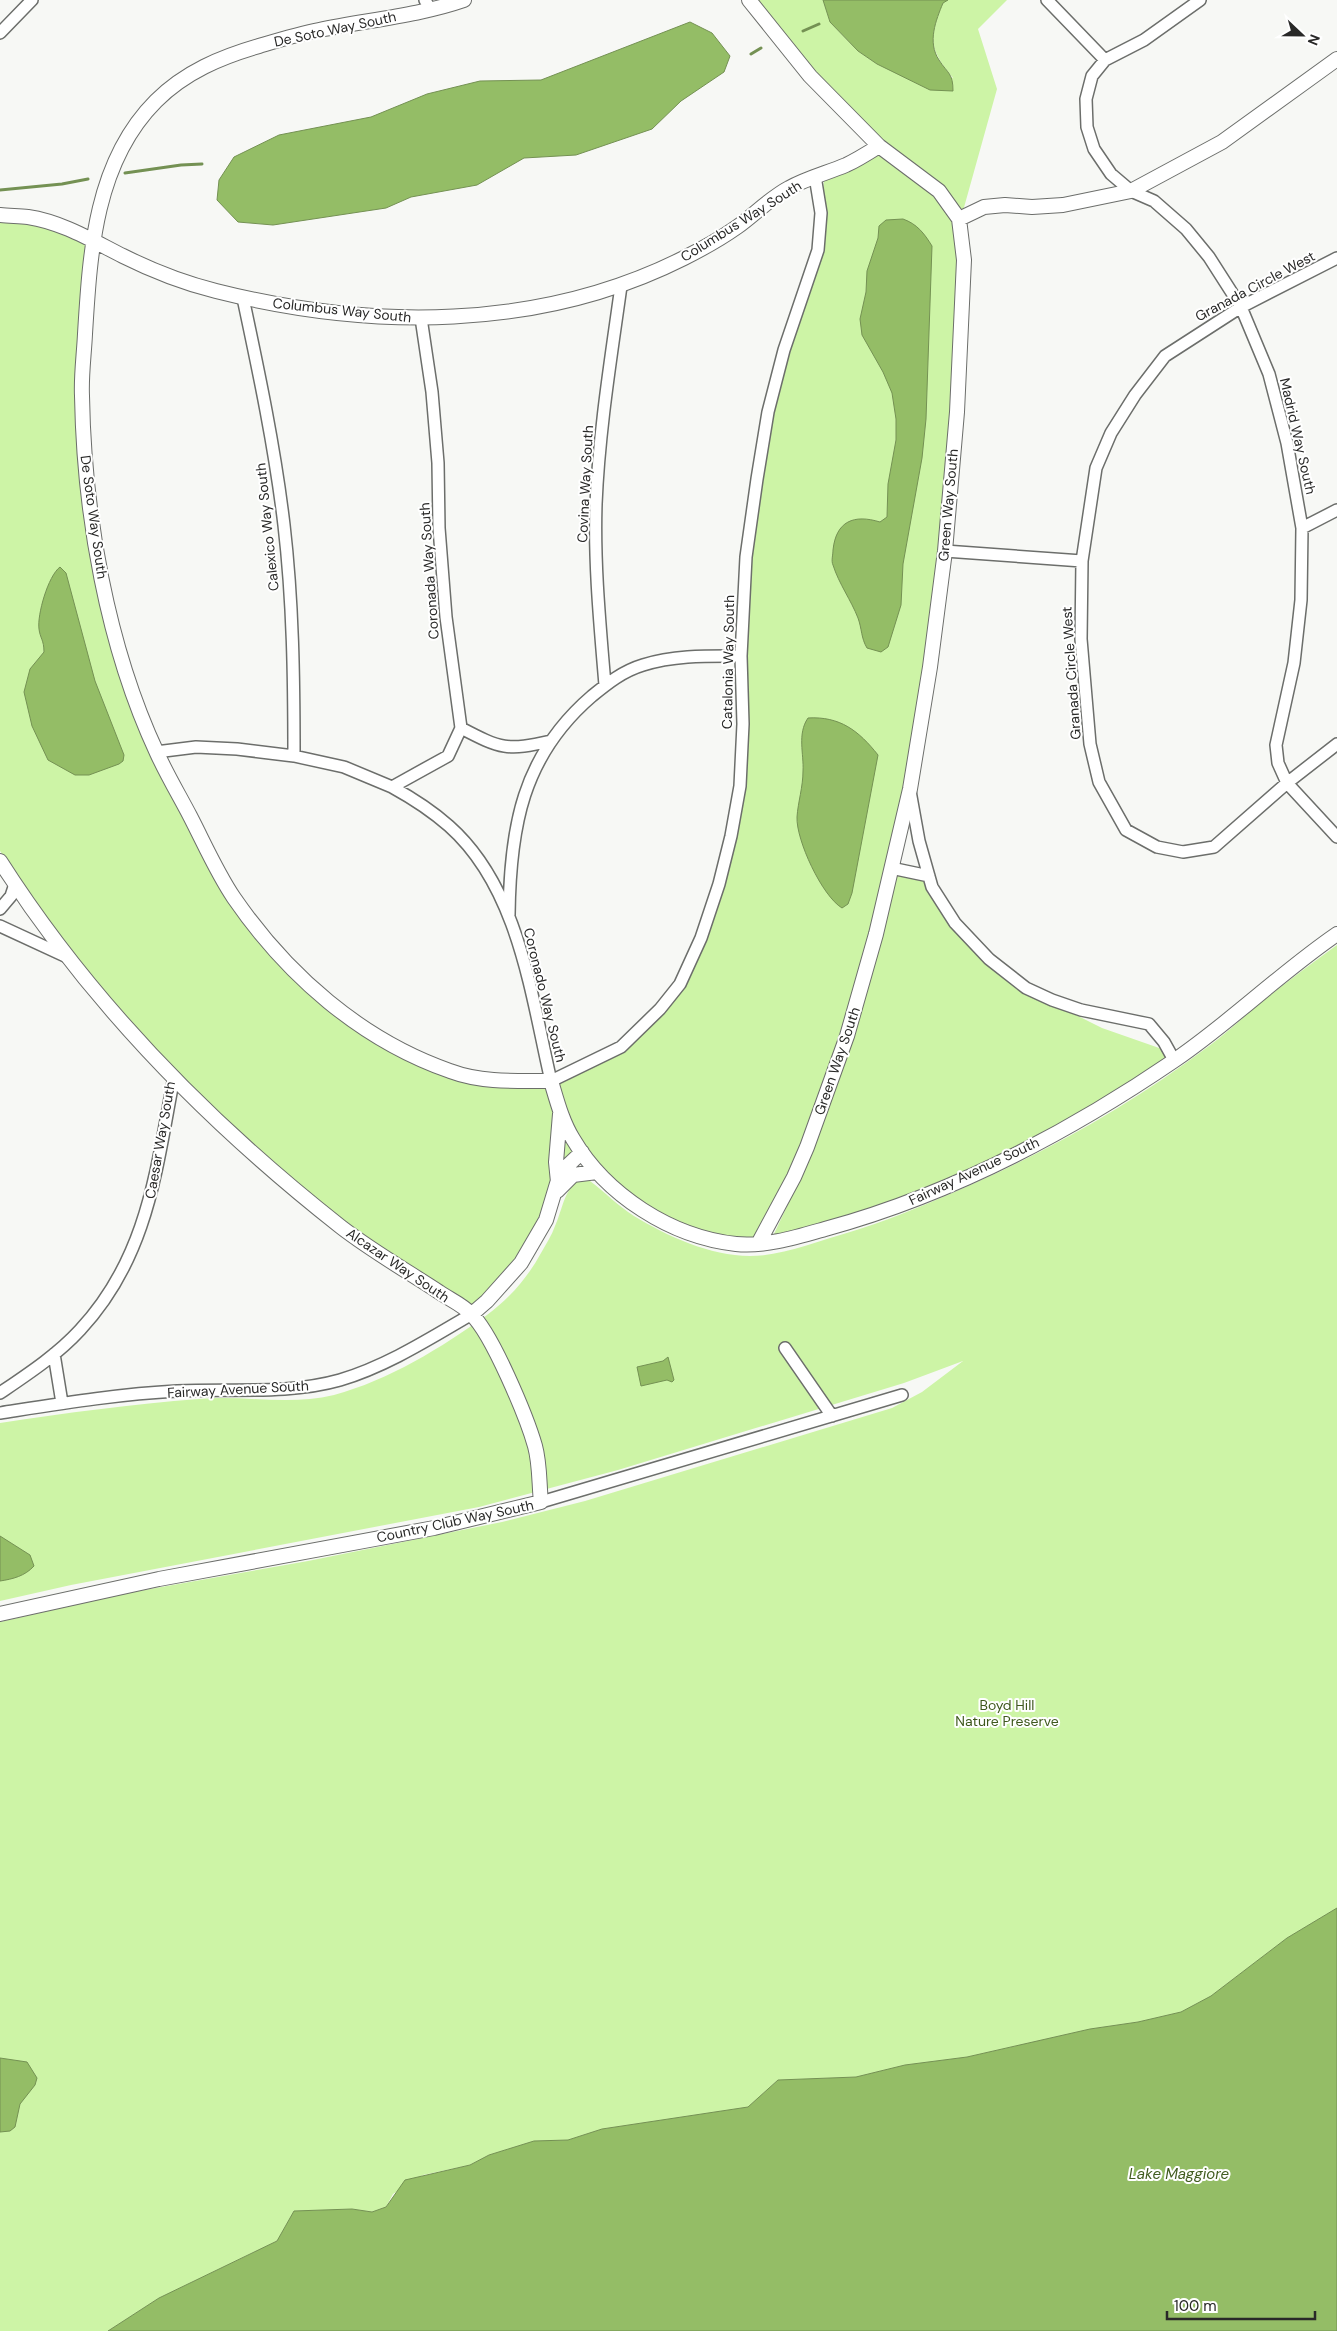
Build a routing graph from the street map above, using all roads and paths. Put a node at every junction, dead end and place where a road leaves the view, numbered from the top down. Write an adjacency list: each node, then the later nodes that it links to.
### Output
1 (32, 0): 7 (street)
2 (464, 0): 6 (street, De Soto Way South)
3 (749, 0): 10 (street)
4 (1047, 0): 9 (street)
5 (1200, 0): 9 (street, Madrid Way South)
6 (428, 5): 15 (street, De Soto Way South)
7 (0, 33)
8 (1337, 59): 12 (street)
9 (1105, 60): 12 (street, Madrid Way South)
10 (879, 146): 11 (street, Columbus Way South); 14 (street)
11 (815, 176): 17 (street, Columbus Way South); 25 (street, Catalonia Way South)
12 (1131, 191): 14 (street); 19 (street, Madrid Way South)
13 (0, 215): 15 (street, Columbus Way South)
14 (959, 219): 23 (street, Green Way South)
15 (93, 240): 18 (street, Columbus Way South); 30 (street, De Soto Way South)
16 (1337, 258): 19 (street, Granada Circle West)
17 (621, 286): 20 (street, Columbus Way South); 26 (street, Covina Way South)
18 (243, 298): 20 (street, Columbus Way South); 31 (street, Calexico Way South)
19 (1242, 307): 22 (street, Madrid Way South); 24 (street, Granada Circle West)
20 (421, 318): 27 (street, Coronada Way South)
21 (1337, 510): 22 (street)
22 (1302, 528): 32 (street, Madrid Way South)
23 (945, 551): 24 (street); 34 (street, Green Way South)
24 (1082, 561): 32 (street, Granada Circle West)
25 (741, 656): 26 (street); 47 (street, Catalonia Way South)
26 (605, 685): 28 (street)
27 (462, 728): 28 (street); 33 (street)
28 (551, 741): 41 (street)
29 (1337, 744): 32 (street, Granada Circle West)
30 (156, 752): 31 (street); 47 (street, De Soto Way South)
31 (294, 756): 33 (street)
32 (1287, 783): 35 (street, Madrid Way South)
33 (392, 787): 41 (street)
34 (910, 789): 37 (street, Green Way South); 38 (street, Green Way South)
35 (1337, 837)
36 (0, 861): 39 (street, Caesar Way South)
37 (891, 868): 38 (street); 52 (street, Green Way South)
38 (929, 876): 45 (street, Green Way South)
39 (15, 884): 40 (street); 44 (street, Caesar Way South)
40 (0, 909)
41 (509, 917): 47 (street, Coronado Way South)
42 (0, 926): 44 (street)
43 (1337, 934): 45 (street, Fairway Avenue South)
44 (67, 957): 46 (street, Caesar Way South)
45 (1174, 1060): 52 (street, Fairway Avenue South)
46 (174, 1077): 53 (street, Alcazar Way South); 55 (street, Caesar Way South)
47 (551, 1081): 48 (street, Fairway Avenue South)
48 (560, 1110): 49 (street, Fairway Avenue South); 51 (street)
49 (582, 1152): 50 (street, Fairway Avenue South); 51 (street, Fairway Avenue South)
50 (597, 1172): 51 (street); 52 (street, Fairway Avenue South)
51 (557, 1187): 53 (street, Fairway Avenue South)
52 (758, 1244)
53 (472, 1314): 58 (street, Fairway Avenue South); 61 (street, Alcazar Way South)
54 (786, 1348): 60 (street)
55 (54, 1354): 56 (street, Caesar Way South); 58 (street)
56 (0, 1393)
57 (902, 1395): 60 (street, Country Club Way South)
58 (62, 1404): 59 (street, Fairway Avenue South)
59 (0, 1413)
60 (832, 1416): 61 (street, Country Club Way South)
61 (541, 1502): 62 (street, Country Club Way South)
62 (0, 1614)

